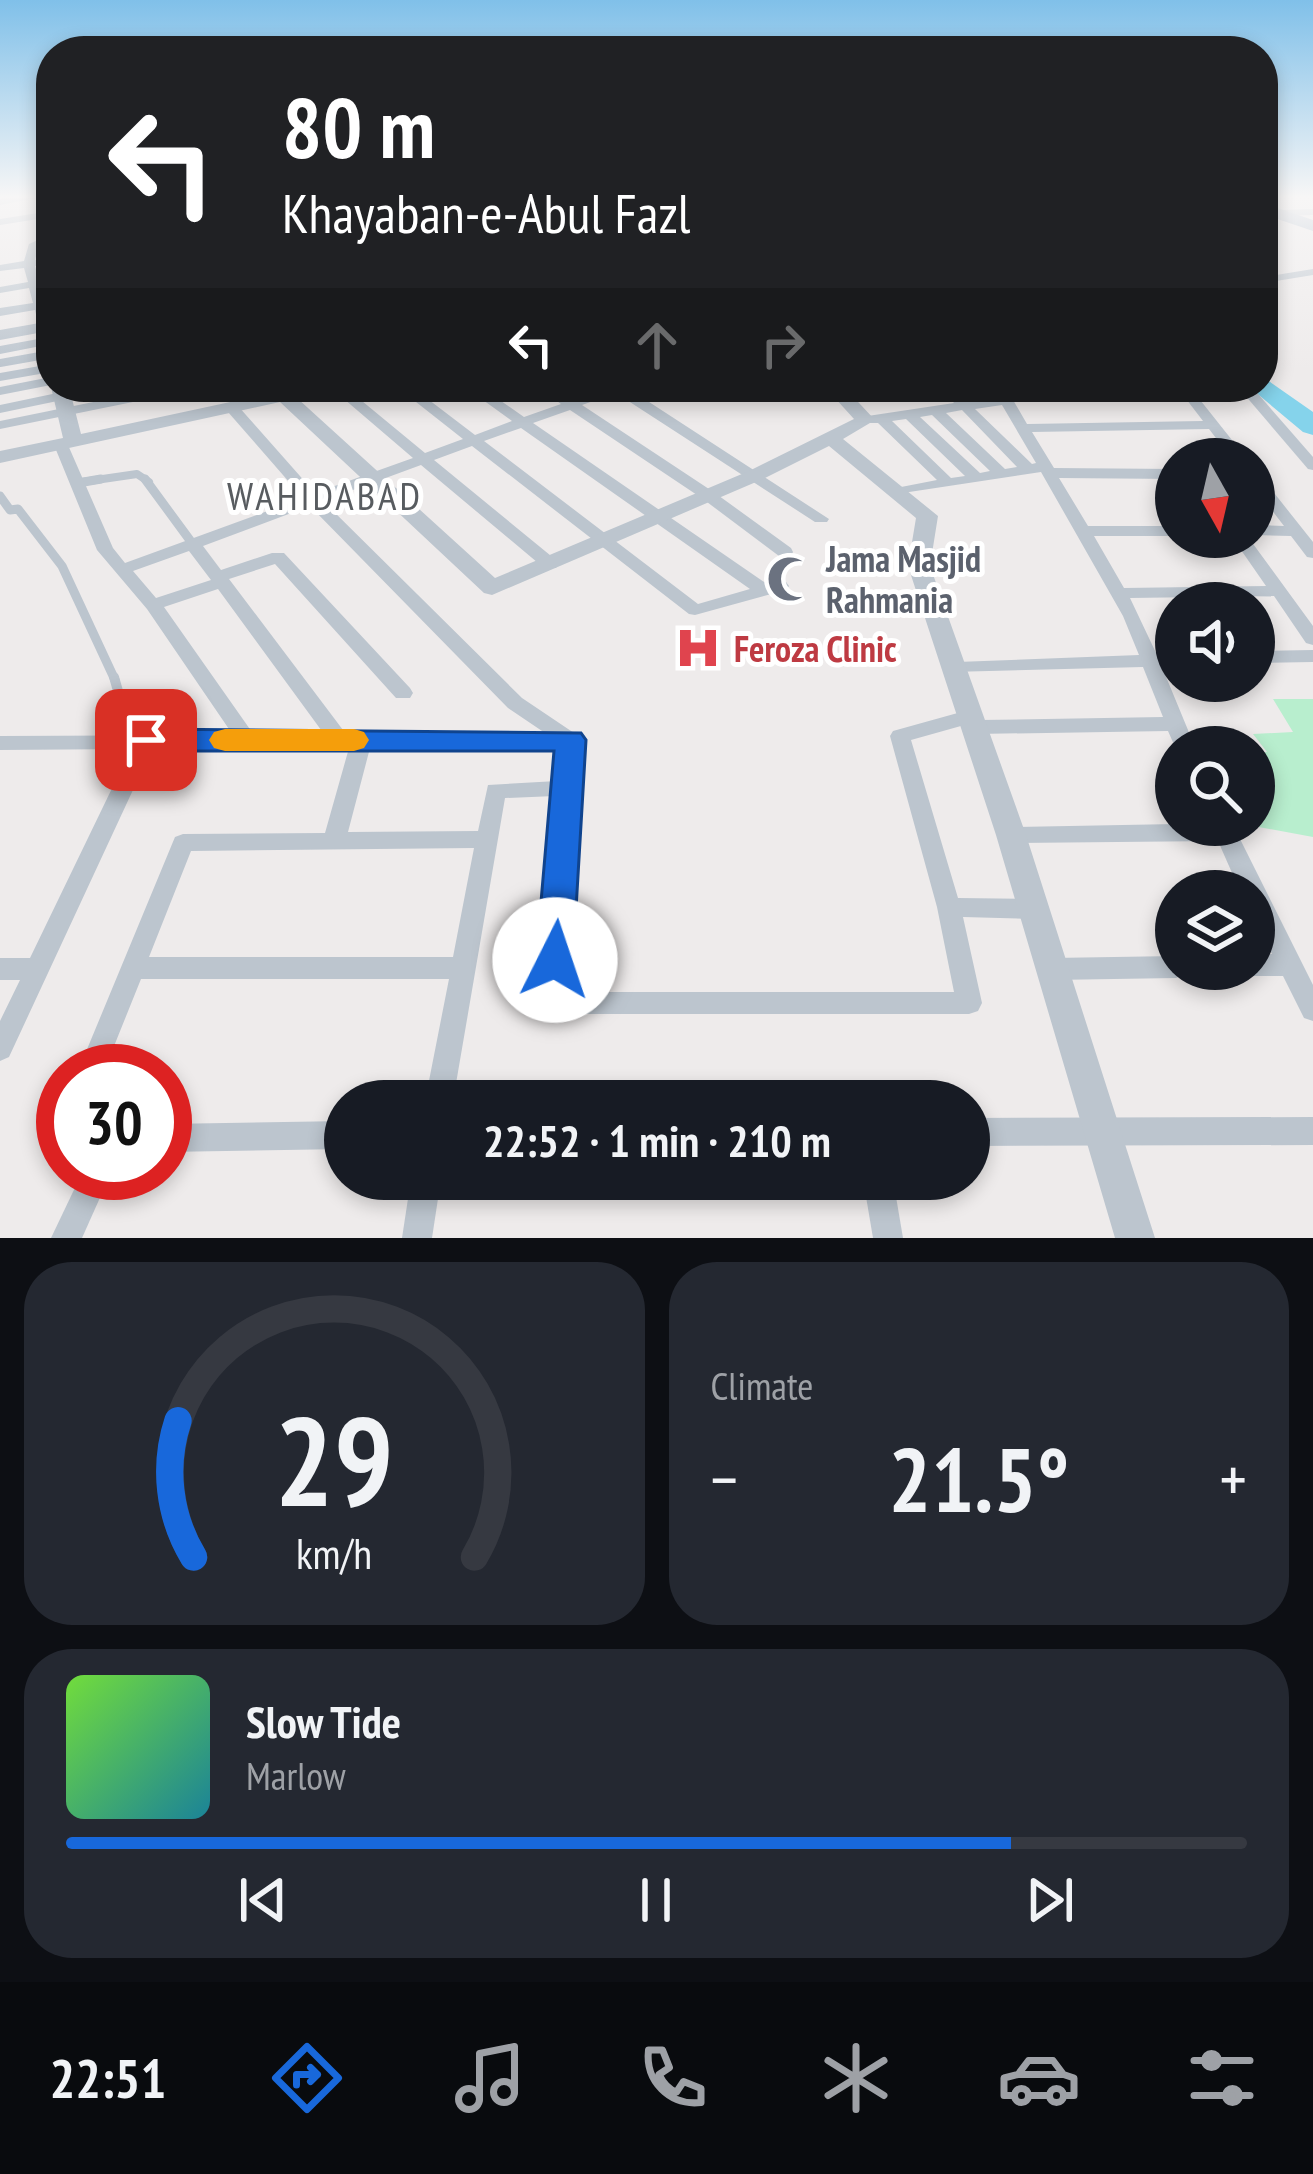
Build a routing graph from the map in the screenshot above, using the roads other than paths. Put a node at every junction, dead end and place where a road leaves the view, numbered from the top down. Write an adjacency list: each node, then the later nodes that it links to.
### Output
1 (0, 268): 7 (street)
2 (1313, 272): 3 (street)
3 (1278, 278)
4 (0, 280): 8 (street)
5 (0, 290): 9 (street)
6 (0, 301): 10 (street)
7 (36, 304)
8 (36, 306)
9 (36, 308)
10 (36, 310)
11 (0, 312): 12 (street)
12 (36, 312)
13 (36, 314): 17 (street)
14 (36, 316): 18 (street)
15 (36, 319): 19 (street)
16 (36, 321): 20 (lane)
17 (0, 324)
18 (0, 335)
19 (0, 350)
20 (0, 363)
21 (36, 371): 22 (street)
22 (0, 377)
23 (0, 391): 24 (street)
24 (36, 393)
25 (36, 400): 44 (street)
26 (45, 402): 50 (street)
27 (61, 402): 56 (street)
28 (267, 402): 45 (street)
29 (290, 402): 65 (street)
30 (356, 402): 58 (street)
31 (424, 402): 54 (street)
32 (494, 402): 49 (street)
33 (567, 402): 42 (street)
34 (579, 402): 42 (street)
35 (641, 402): 64 (street)
36 (853, 402): 48 (street)
37 (957, 402): 43 (street)
38 (975, 402): 43 (street)
39 (1009, 402): 52 (street)
40 (1195, 402): 51 (street)
41 (1258, 402): 59 (street)
42 (571, 405): 49 (street); 71 (street)
43 (961, 407): 46 (street); 60 (street)
44 (0, 409)
45 (233, 409): 56 (street); 72 (street)
46 (935, 410): 47 (street); 63 (street)
47 (909, 414): 48 (street); 66 (street)
48 (874, 419): 55 (street); 67 (street)
49 (524, 423): 54 (street); 74 (street)
50 (0, 425)
51 (1214, 425): 52 (street); 53 (street)
52 (1026, 428): 61 (street)
53 (1224, 438)
54 (475, 440): 58 (street); 80 (street)
55 (833, 440): 64 (street); 69 (street)
56 (68, 443): 57 (street); 68 (street)
57 (0, 457)
58 (424, 458): 65 (street); 85 (street)
59 (1313, 466)
60 (1028, 469): 61 (street); 63 (street)
61 (1049, 470): 62 (street); 77 (street)
62 (1155, 473)
63 (1002, 474): 66 (street)
64 (756, 476): 71 (street); 75 (street)
65 (369, 477): 72 (street); 85 (street)
66 (976, 478): 67 (street)
67 (948, 483): 69 (street)
68 (76, 484): 81 (lane); 86 (street)
69 (901, 491): 96 (street)
70 (0, 496): 100 (lane)
71 (709, 496): 74 (street); 82 (street)
72 (311, 498): 81 (street); 103 (street)
73 (1275, 504): 79 (street)
74 (659, 518): 80 (street); 80 (street)
75 (821, 520)
76 (1275, 530): 79 (street)
77 (1084, 531): 78 (street); 89 (street)
78 (1155, 531)
79 (1296, 531): 83 (street)
80 (605, 541): 85 (street)
81 (192, 543): 86 (street); 87 (street)
82 (784, 552)
83 (1313, 553)
84 (1255, 558): 88 (street)
85 (550, 564)
86 (121, 570): 90 (street)
87 (220, 580): 90 (street); 97 (street); 102 (street)
88 (1279, 591): 89 (street); 91 (street)
89 (1119, 593): 94 (street)
90 (153, 605): 101 (street)
91 (1313, 639)
92 (1313, 656): 93 (street)
93 (1275, 657)
94 (1149, 661): 95 (street); 96 (street); 99 (street)
95 (1155, 661)
96 (957, 668): 98 (street)
97 (403, 693)
98 (974, 722): 99 (street); 107 (street); 110 (street)
99 (1174, 724)
100 (139, 740): 101 (street); 104 (street); 119 (street)
101 (248, 740): 102 (street)
102 (351, 740): 103 (street); 109 (street)
103 (570, 740): 105 (street)
104 (2, 745)
105 (567, 788): 108 (street); 110 (street)
106 (1155, 831): 107 (street)
107 (1011, 835): 111 (street)
108 (486, 839): 109 (street); 117 (street)
109 (334, 841): 116 (street)
110 (949, 907): 111 (street)
111 (1034, 909): 120 (street)
112 (1275, 940): 114 (street)
113 (1275, 965): 114 (street)
114 (1287, 965): 121 (street)
115 (1155, 967): 120 (street)
116 (133, 968): 117 (street); 122 (street)
117 (463, 968): 124 (street)
118 (0, 969): 119 (street)
119 (39, 969): 123 (street)
120 (1052, 969): 127 (street)
121 (1313, 1010)
122 (102, 1044)
123 (0, 1049)
124 (443, 1080)
125 (1313, 1131): 127 (street)
126 (990, 1132): 127 (street)
127 (1100, 1132): 136 (street)
128 (324, 1135): 129 (street)
129 (192, 1138)
130 (85, 1200): 133 (street)
131 (423, 1200): 134 (street)
132 (882, 1200): 135 (street)
133 (66, 1238)
134 (417, 1238)
135 (888, 1238)
136 (1135, 1238)

